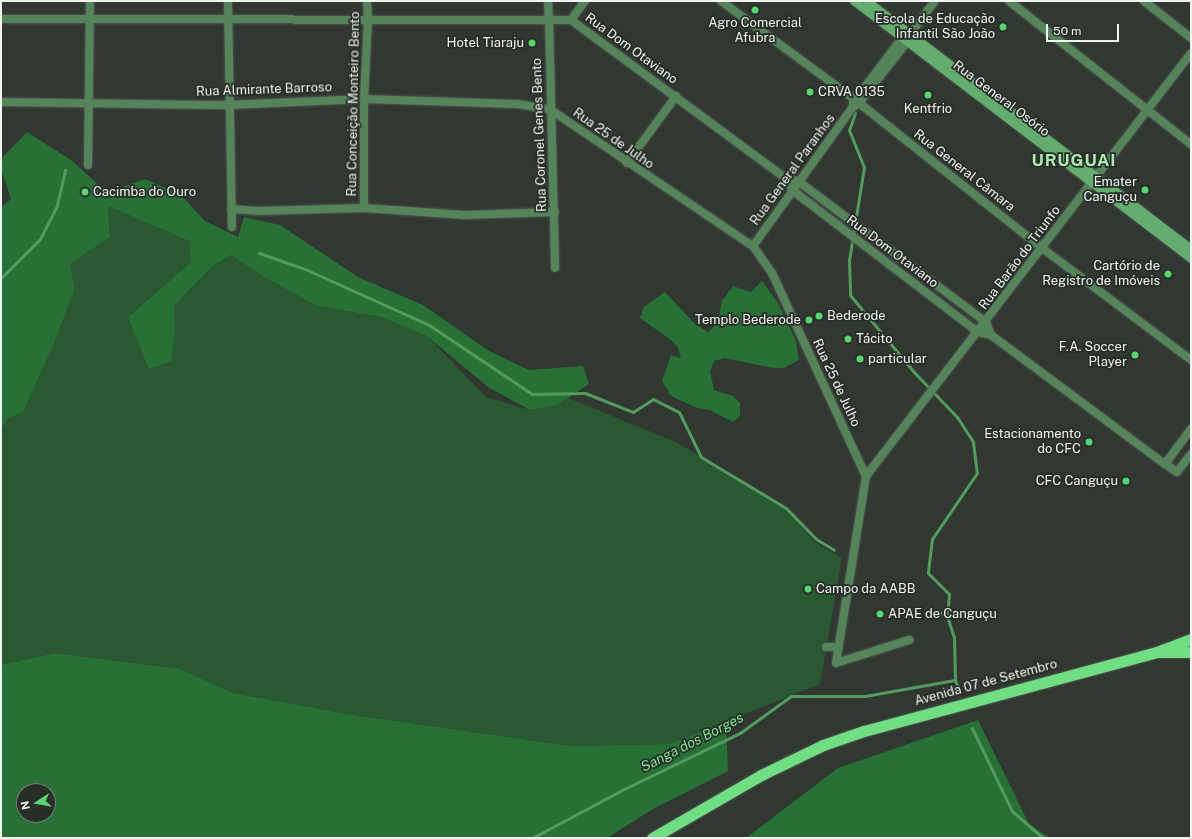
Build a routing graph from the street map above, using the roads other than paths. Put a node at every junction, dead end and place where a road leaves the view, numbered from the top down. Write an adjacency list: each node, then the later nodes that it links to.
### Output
1 (90, 1): 14 (street)
2 (228, 1): 15 (street)
3 (368, 1): 17 (street, Rua Conceição Monteiro Bento)
4 (548, 1): 12 (street, Rua Coronel Genes Bento)
5 (585, 1): 16 (street)
6 (721, 1): 25 (street, Rua General Câmara)
7 (854, 1): 18 (main road, Rua General Osório)
8 (867, 1): 18 (main road, Rua General Osório)
9 (935, 1): 18 (street, Rua General Paranhos)
10 (1009, 1): 28 (street)
11 (1144, 1): 19 (street)
12 (549, 18): 16 (street, Rua Dom Otaviano); 17 (street, Rua Dom Otaviano); 27 (street, Rua Coronel Genes Bento)
13 (1, 19): 14 (street, Rua Dom Otaviano)
14 (90, 19): 15 (street, Rua Dom Otaviano); 24 (street)
15 (229, 20): 17 (street, Rua Dom Otaviano); 26 (street)
16 (571, 20): 21 (street, Rua Dom Otaviano)
17 (368, 21): 22 (street, Rua Conceição Monteiro Bento)
18 (907, 37): 25 (street, Rua General Paranhos); 33 (main road, Rua General Osório)
19 (1191, 38)
20 (1191, 53): 28 (street, Rua Barão do Triunfo)
21 (676, 96): 30 (street); 32 (street, Rua Dom Otaviano)
22 (364, 99): 26 (street, Rua Almirante Barroso); 27 (street, Rua Almirante Barroso); 36 (street, Rua Conceição Monteiro Bento)
23 (1, 102): 24 (street, Rua Almirante Barroso)
24 (90, 102): 26 (street, Rua Almirante Barroso); 31 (street)
25 (855, 104): 34 (street, Rua General Paranhos); 43 (street, Rua General Câmara)
26 (228, 105): 37 (street)
27 (551, 110): 30 (street, Rua 25 de Julho); 38 (street, Rua Coronel Genes Bento)
28 (1148, 110): 29 (street); 33 (street, Rua Barão do Triunfo)
29 (1191, 144)
30 (627, 163): 42 (street, Rua 25 de Julho)
31 (88, 165)
32 (787, 179): 34 (street, Rua Dom Otaviano); 35 (street, Rua Dom Otaviano)
33 (1094, 180): 43 (street, Rua Barão do Triunfo); 44 (main road, Rua General Osório); 45 (main road, Rua General Osório)
34 (798, 181): 35 (street, Rua General Paranhos); 39 (street, Rua Dom Otaviano)
35 (792, 190): 41 (street, Rua Dom Otaviano); 42 (street, Rua General Paranhos)
36 (364, 208): 37 (street); 38 (street)
37 (231, 209): 40 (street)
38 (555, 212): 47 (street, Rua Coronel Genes Bento)
39 (847, 218): 41 (street); 46 (street, Rua Dom Otaviano)
40 (232, 227)
41 (840, 227): 48 (street, Rua Dom Otaviano)
42 (753, 246): 56 (street, Rua 25 de Julho)
43 (1042, 248): 49 (street, Rua Barão do Triunfo); 52 (street, Rua General Câmara)
44 (1191, 249)
45 (1191, 259)
46 (904, 261): 48 (street); 49 (street, Rua Dom Otaviano)
47 (555, 268)
48 (896, 270): 50 (street, Rua Dom Otaviano)
49 (986, 322): 50 (street, Rua Barão do Triunfo); 51 (street)
50 (978, 332): 51 (street, Rua Dom Otaviano); 56 (street, Rua Barão do Triunfo)
51 (991, 335): 55 (street, Rua Dom Otaviano)
52 (1191, 360)
53 (1191, 429): 55 (street)
54 (1191, 454): 55 (street, Rua Dom Otaviano)
55 (1165, 464)
56 (866, 476): 60 (street)
57 (1191, 639): 61 (highway, Avenida 07 de Setembro)
58 (909, 640): 60 (street)
59 (826, 647): 60 (street)
60 (838, 647)
61 (1157, 652): 62 (highway, Avenida 07 de Setembro); 63 (highway, Avenida 07 de Setembro)
62 (1191, 652)
63 (652, 838)

